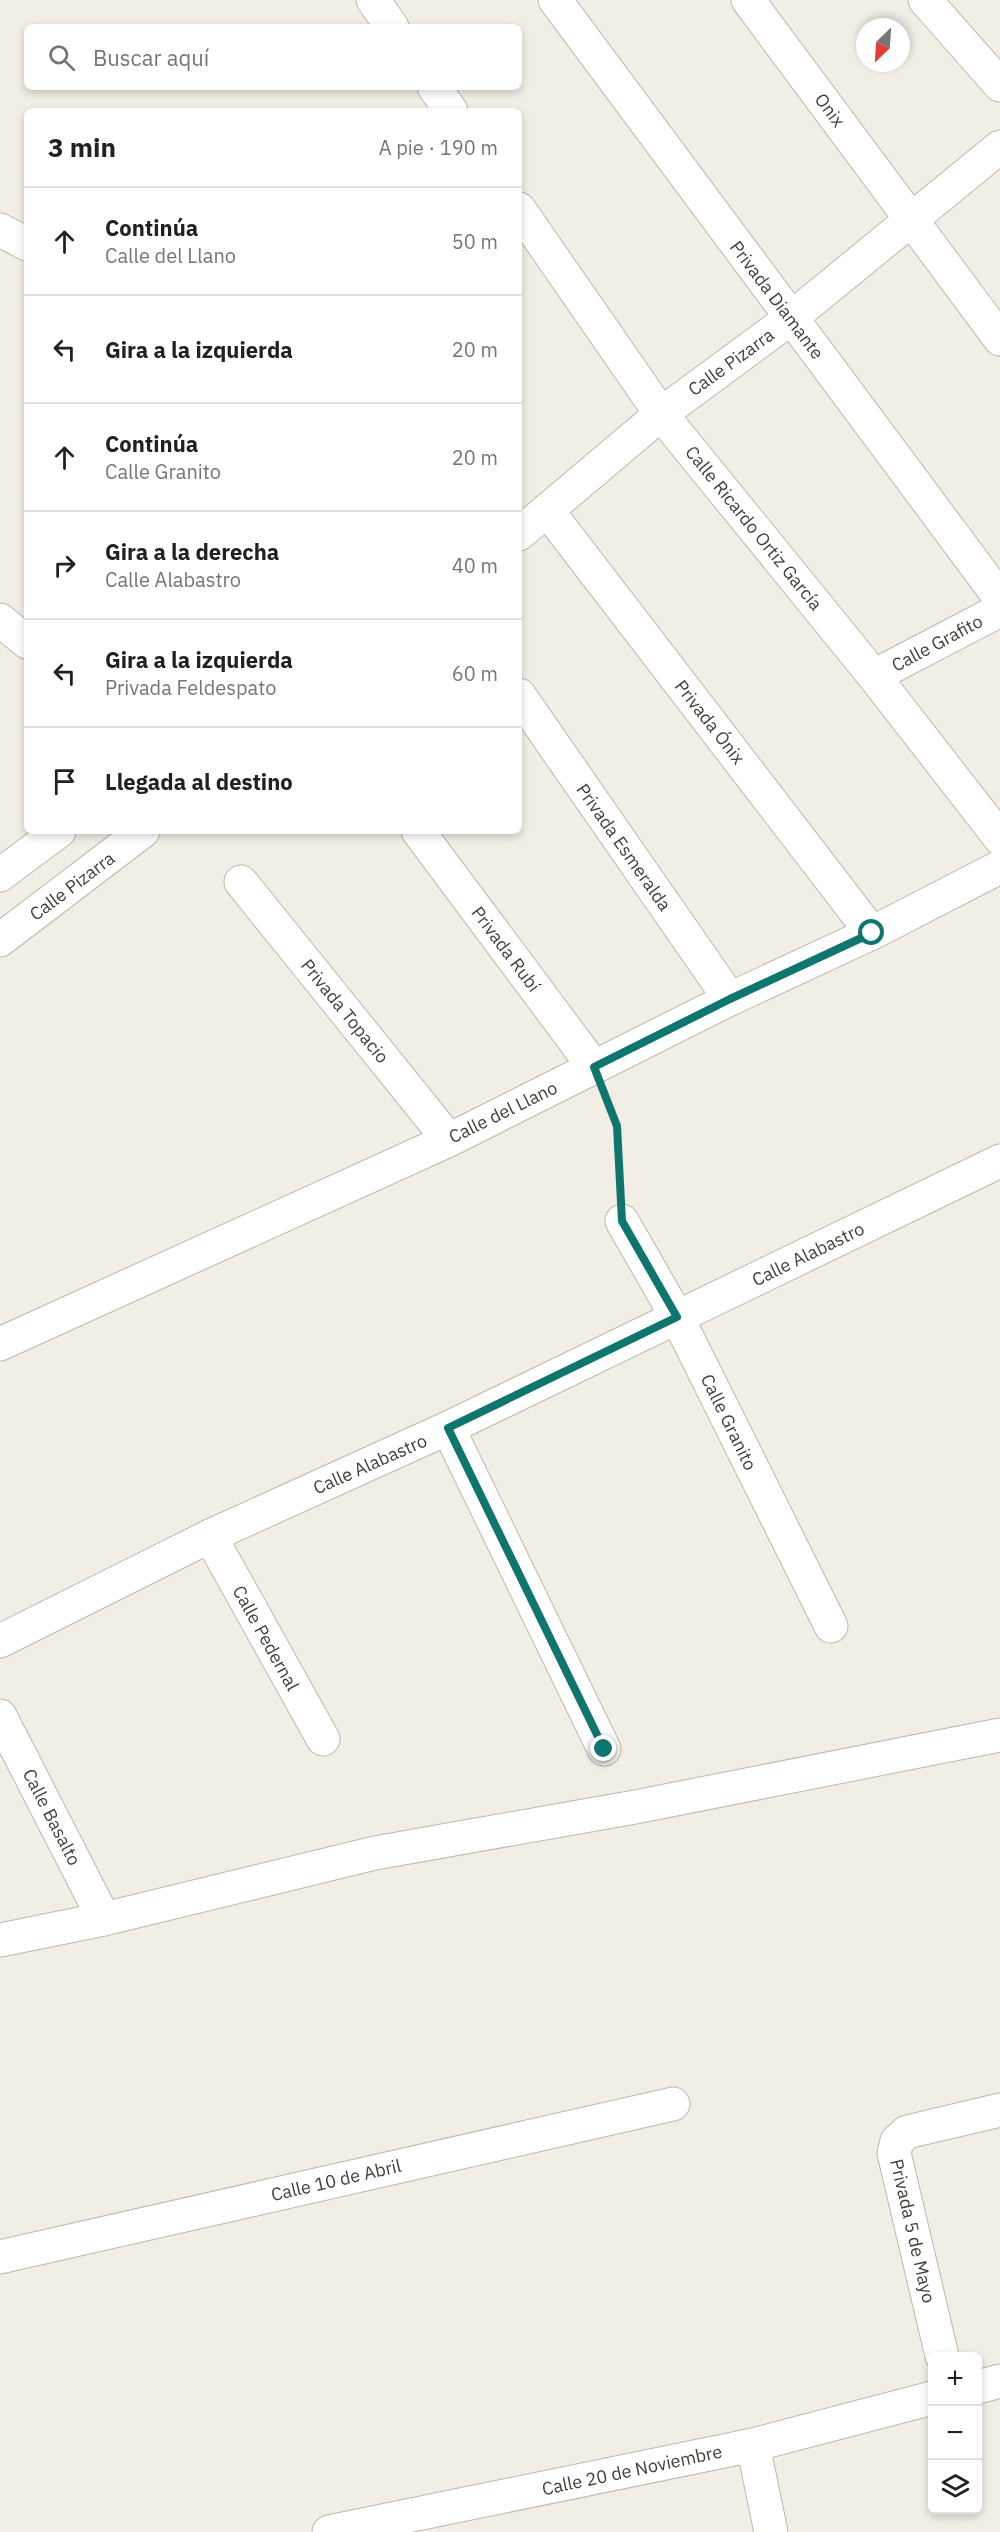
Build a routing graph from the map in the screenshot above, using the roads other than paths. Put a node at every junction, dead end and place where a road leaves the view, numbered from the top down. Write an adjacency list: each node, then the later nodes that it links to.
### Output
1 (373, 0): 5 (street)
2 (555, 0): 14 (street, Privada Diamante)
3 (748, 0): 11 (street, Onix)
4 (925, 0): 6 (street)
5 (390, 24)
6 (1000, 85)
7 (436, 90): 8 (street)
8 (449, 108)
9 (1000, 147): 11 (street, Calle Pizarra)
10 (522, 213): 16 (street, Calle Ricardo Ortiz García)
11 (913, 220): 14 (street, Calle Pizarra); 15 (street, Onix)
12 (0, 230): 13 (street)
13 (24, 242)
14 (790, 318): 16 (street, Calle Pizarra); 19 (street, Privada Diamante)
15 (1000, 339)
16 (661, 414): 17 (street, Calle Pizarra); 23 (street, Calle Ricardo Ortiz García)
17 (547, 510): 18 (street, Calle Pizarra); 32 (street, Privada Ónix)
18 (522, 531)
19 (1000, 598)
20 (1000, 610): 23 (street, Calle Grafito)
21 (0, 620): 22 (street)
22 (24, 640)
23 (874, 676): 28 (street, Calle Ricardo Ortiz García)
24 (522, 699): 34 (street, Privada Esmeralda)
25 (55, 834): 30 (street)
26 (139, 834): 33 (street, Calle Pizarra)
27 (420, 834): 35 (street, Privada Rubí)
28 (1000, 838)
29 (1000, 867): 32 (street, Calle del Llano)
30 (0, 875)
31 (241, 882): 36 (street, Privada Topacio)
32 (872, 933): 34 (street, Calle del Llano)
33 (0, 940)
34 (730, 999): 35 (street, Calle del Llano)
35 (594, 1067): 36 (street, Calle del Llano)
36 (448, 1140): 40 (street, Calle del Llano)
37 (1000, 1161): 39 (street, Calle Alabastro)
38 (622, 1221): 39 (street, Calle Granito)
39 (677, 1317): 41 (street, Calle Alabastro); 43 (street, Calle Granito)
40 (0, 1344)
41 (448, 1428): 42 (street, Calle Alabastro); 48 (street)
42 (210, 1536): 44 (street, Calle Alabastro); 47 (street, Calle Pedernal)
43 (831, 1626)
44 (0, 1641)
45 (0, 1716): 49 (street, Calle Basalto)
46 (1000, 1735): 49 (street)
47 (322, 1739)
48 (604, 1749)
49 (105, 1919): 50 (street)
50 (0, 1940)
51 (673, 2104): 53 (street, Calle 10 de Abril)
52 (1000, 2110): 54 (street, Privada 5 de Mayo)
53 (0, 2257)
54 (941, 2352)
55 (1000, 2381): 56 (street)
56 (982, 2386)
57 (928, 2399): 58 (street, Calle 20 de Noviembre)
58 (753, 2445): 59 (street, Calle 20 de Noviembre); 60 (street)
59 (329, 2532)
60 (771, 2532)

